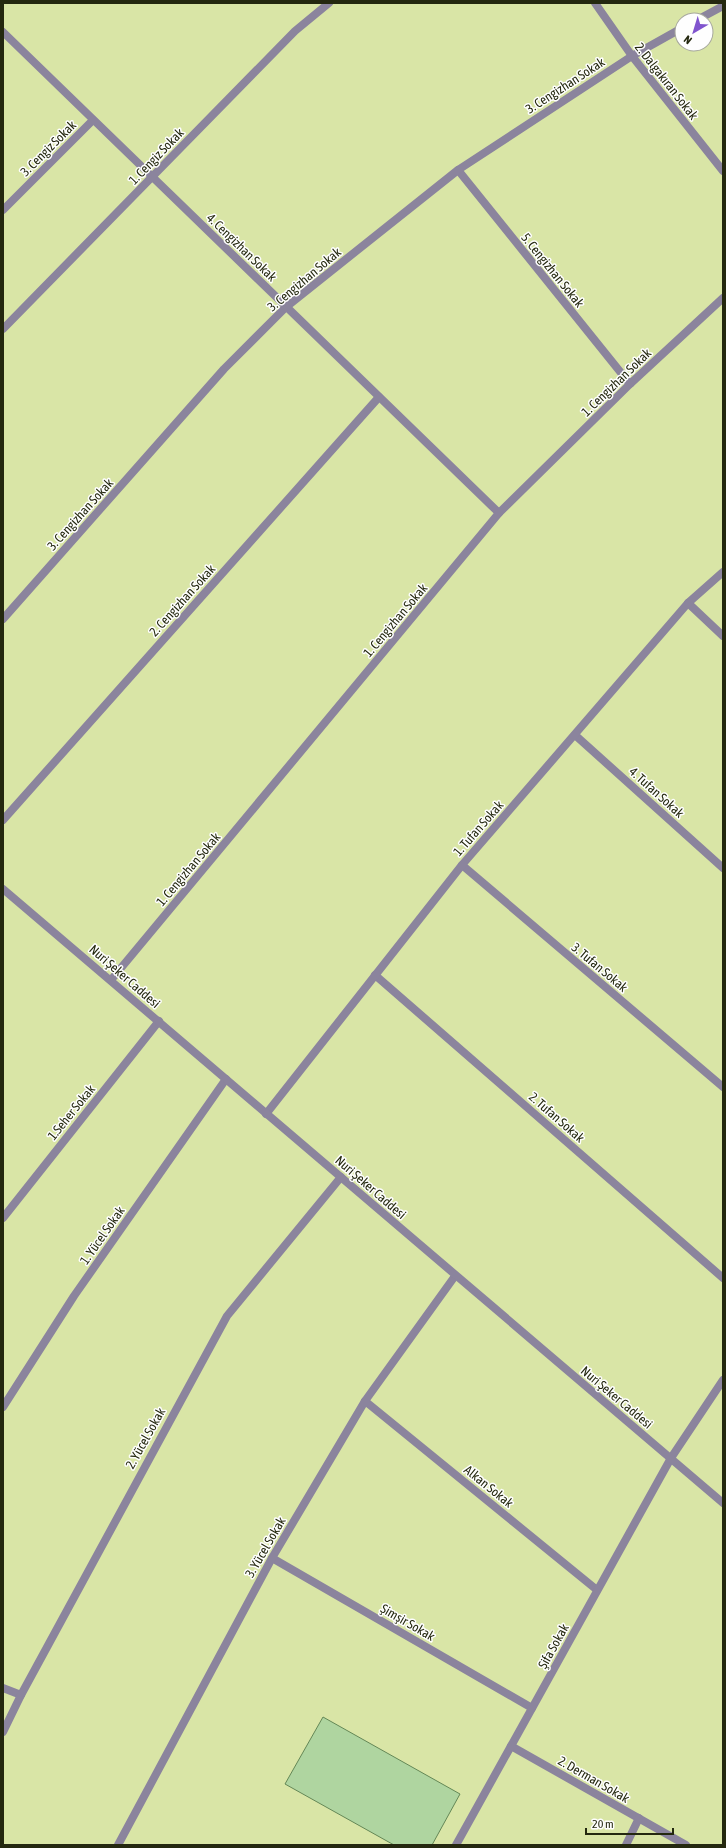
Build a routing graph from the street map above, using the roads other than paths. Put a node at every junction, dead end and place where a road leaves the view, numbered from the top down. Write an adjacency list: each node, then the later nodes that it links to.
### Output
1 (329, 3): 11 (street, 1. Cengiz Sokak)
2 (594, 3): 7 (street, 2. Dalgakıran Sokak)
3 (723, 6): 4 (street)
4 (712, 12)
5 (3, 32): 8 (street, 4. Cengizhan Sokak)
6 (674, 32): 7 (street, 3. Cengizhan Sokak)
7 (632, 56): 9 (street, 3. Cengizhan Sokak); 10 (street, 2. Dalgakıran Sokak)
8 (93, 120): 11 (street, 4. Cengizhan Sokak); 12 (street, 3. Cengiz Sokak)
9 (458, 170): 14 (street, 3. Cengizhan Sokak); 16 (street, 5. Cengizhan Sokak)
10 (723, 171)
11 (152, 177): 14 (street, 4. Cengizhan Sokak); 15 (street, 1. Cengiz Sokak)
12 (3, 210)
13 (723, 298): 16 (street, 1. Cengizhan Sokak)
14 (286, 307): 17 (street, 4. Cengizhan Sokak); 21 (street, 3. Cengizhan Sokak)
15 (3, 329)
16 (630, 384): 18 (street, 1. Cengizhan Sokak)
17 (379, 397): 18 (street, 4. Cengizhan Sokak); 24 (street, 2. Cengizhan Sokak)
18 (499, 513): 29 (street, 1. Cengizhan Sokak)
19 (723, 572): 20 (street, 1. Tufan Sokak)
20 (688, 603): 22 (street); 23 (street, 1. Tufan Sokak)
21 (3, 619)
22 (723, 636)
23 (575, 735): 25 (street, 1. Tufan Sokak); 26 (street, 4. Tufan Sokak)
24 (3, 820)
25 (462, 865): 28 (street, 1. Tufan Sokak); 32 (street, 3. Tufan Sokak)
26 (723, 868)
27 (4, 891): 29 (street, Nuri Şeker Caddesi)
28 (375, 974): 33 (street, 1. Tufan Sokak); 37 (street, 2. Tufan Sokak)
29 (111, 980): 30 (street, Nuri Şeker Caddesi)
30 (159, 1022): 31 (street, Nuri Şeker Caddesi); 35 (street, 1.Seher Sokak)
31 (226, 1079): 33 (street, Nuri Şeker Caddesi); 40 (street, 1. Yücel Sokak)
32 (723, 1087)
33 (266, 1114): 34 (street, Nuri Şeker Caddesi)
34 (341, 1177): 36 (street, Nuri Şeker Caddesi); 46 (street, 2. Yücel Sokak)
35 (3, 1218)
36 (455, 1276): 39 (street, 3. Yücel Sokak); 41 (street, Nuri Şeker Caddesi)
37 (723, 1278)
38 (723, 1380): 41 (street, Şifa Sokak)
39 (365, 1401): 43 (street, 3. Yücel Sokak); 44 (street, Alkan Sokak)
40 (3, 1407)
41 (671, 1458): 42 (street, Nuri Şeker Caddesi); 44 (street, Şifa Sokak)
42 (723, 1503)
43 (272, 1558): 47 (street, Şimşir Sokak); 51 (street, 3. Yücel Sokak)
44 (597, 1590): 47 (street, Şifa Sokak)
45 (3, 1688): 46 (street)
46 (21, 1695): 48 (street, 2. Yücel Sokak)
47 (532, 1708): 49 (street, Şifa Sokak)
48 (3, 1732)
49 (511, 1746): 50 (street, 2. Derman Sokak); 52 (street, Şifa Sokak)
50 (639, 1818): 53 (street); 54 (street, 2. Derman Sokak)
51 (118, 1845)
52 (456, 1845)
53 (626, 1845)
54 (686, 1845)

